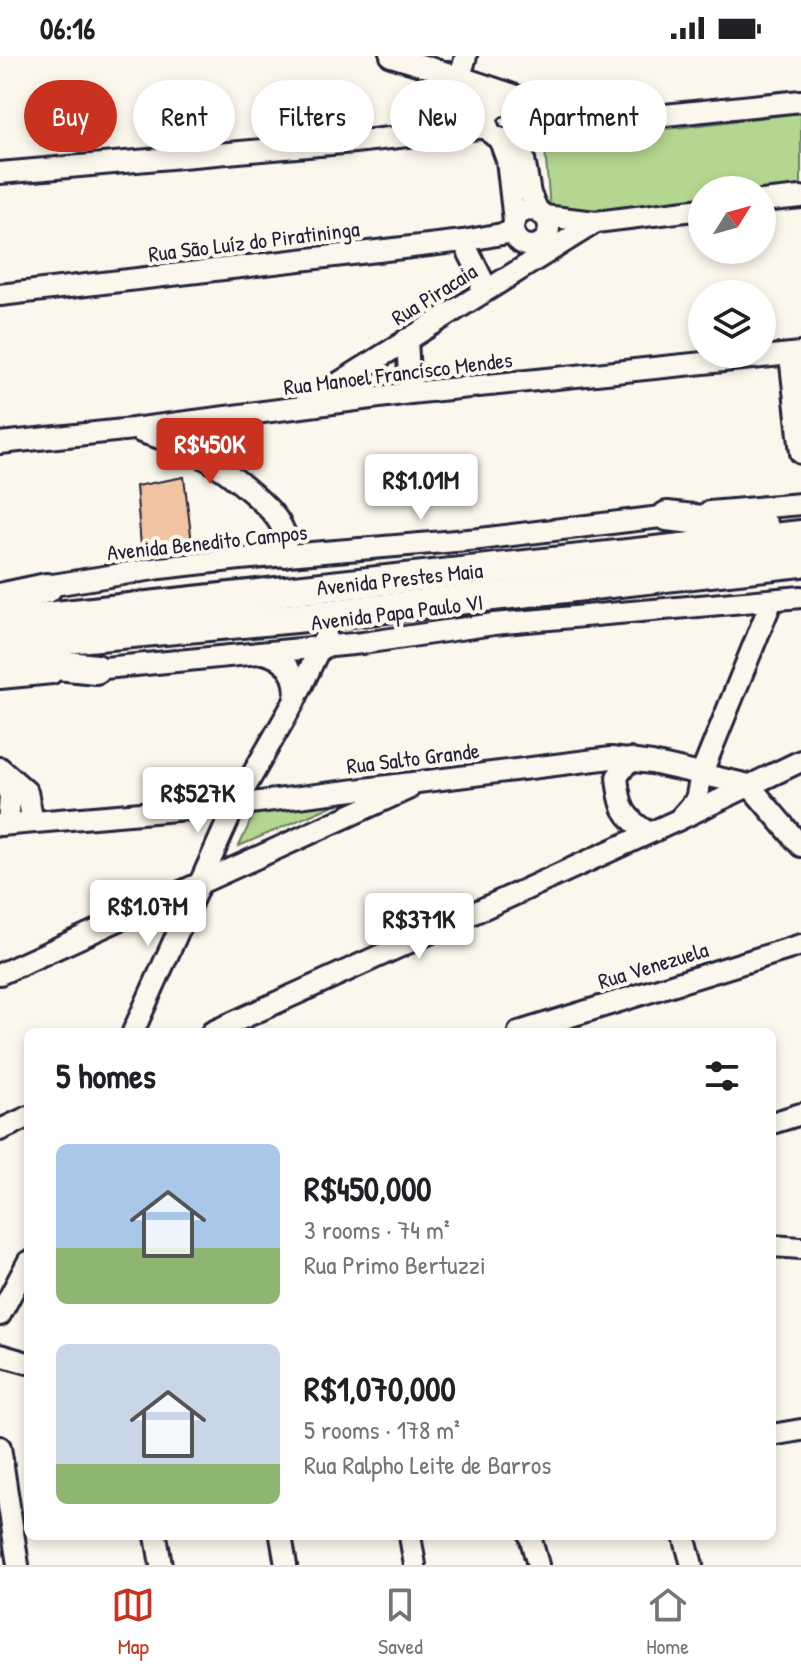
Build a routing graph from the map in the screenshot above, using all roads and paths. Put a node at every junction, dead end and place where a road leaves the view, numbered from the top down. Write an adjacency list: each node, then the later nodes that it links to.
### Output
1 (391, 56): 3 (street)
2 (466, 56): 3 (street)
3 (460, 77): 4 (street); 8 (street)
4 (501, 91)
5 (801, 101): 7 (street)
6 (501, 112): 8 (street)
7 (667, 115)
8 (494, 124): 9 (street); 11 (street); 17 (street)
9 (501, 130)
10 (523, 152): 15 (street)
11 (0, 173)
12 (801, 197): 13 (street)
13 (776, 200)
14 (688, 211): 16 (street)
15 (541, 214): 16 (street); 17 (street); 17 (street)
16 (596, 222): 19 (street, Rua Piracaia)
17 (514, 227): 18 (street, Rua São Luíz do Piratininga)
18 (463, 241): 19 (street); 20 (street, Rua São Luíz do Piratininga)
19 (481, 292): 21 (street, Rua Piracaia)
20 (0, 295)
21 (407, 339): 23 (street); 24 (street, Rua Piracaia)
22 (795, 354): 23 (street, Rua Manoel Francisco Mendes); 27 (street)
23 (410, 393): 24 (street, Rua Manoel Francisco Mendes)
24 (298, 408): 25 (street, Rua Manoel Francisco Mendes)
25 (133, 429): 26 (street, Rua Manoel Francisco Mendes); 31 (street)
26 (0, 443)
27 (801, 453)
28 (801, 504): 29 (street, Avenida Benedito Campos)
29 (667, 516): 30 (highway); 31 (street, Avenida Benedito Campos)
30 (801, 532): 39 (highway, Avenida Prestes Maia)
31 (285, 556): 33 (street, Avenida Benedito Campos)
32 (801, 562): 38 (highway, Avenida Prestes Maia)
33 (47, 588): 34 (street, Avenida Benedito Campos); 36 (highway)
34 (0, 590)
35 (801, 597): 37 (street, Avenida Papa Paulo VI)
36 (0, 598)
37 (772, 600): 41 (street, Avenida Papa Paulo VI); 51 (street)
38 (335, 613): 40 (highway, Avenida Prestes Maia); 41 (street)
39 (0, 622)
40 (0, 645)
41 (321, 645): 42 (street, Avenida Papa Paulo VI); 46 (street)
42 (258, 652): 44 (street, Avenida Papa Paulo VI); 46 (street)
43 (0, 659): 44 (highway)
44 (96, 669): 45 (street, Avenida Papa Paulo VI)
45 (0, 678)
46 (294, 702): 47 (street)
47 (262, 759): 56 (street); 57 (street); 58 (street)
48 (630, 759): 51 (street, Rua Salto Grande); 53 (street, Rua Salto Grande); 63 (street)
49 (801, 761): 54 (street)
50 (0, 768): 55 (street)
51 (701, 775): 54 (street, Rua Salto Grande); 60 (street)
52 (0, 777): 62 (street)
53 (428, 780): 56 (street, Rua Salto Grande); 65 (street)
54 (749, 785): 60 (street); 64 (street)
55 (27, 792): 59 (street); 61 (street)
56 (290, 798): 57 (street, Rua Salto Grande)
57 (235, 805): 58 (street, Rua Salto Grande); 65 (street)
58 (198, 808): 59 (street, Rua Salto Grande)
59 (74, 818): 61 (street, Rua Salto Grande)
60 (678, 820): 63 (street)
61 (33, 822): 62 (street, Rua Salto Grande)
62 (4, 825)
63 (649, 833): 69 (street)
64 (801, 846)
65 (202, 882): 67 (street); 68 (street)
66 (801, 945): 70 (street, Rua Venezuela)
67 (0, 974)
68 (135, 1028)
69 (221, 1028)
70 (532, 1028)
71 (801, 1114): 73 (street)
72 (24, 1119): 74 (street)
73 (776, 1122)
74 (0, 1130)
75 (776, 1246): 76 (street)
76 (801, 1248)
77 (24, 1270): 78 (street)
78 (0, 1315)
79 (0, 1355): 80 (street)
80 (24, 1362)
81 (24, 1363): 82 (street)
82 (0, 1365)
83 (801, 1430): 84 (street)
84 (776, 1434)
85 (0, 1447): 86 (street)
86 (0, 1456): 92 (street)
87 (157, 1540): 93 (street)
88 (282, 1540): 94 (street)
89 (411, 1540): 95 (street)
90 (531, 1540): 96 (street)
91 (685, 1540): 97 (street)
92 (18, 1565)
93 (161, 1565)
94 (286, 1565)
95 (415, 1565)
96 (538, 1565)
97 (692, 1565)

